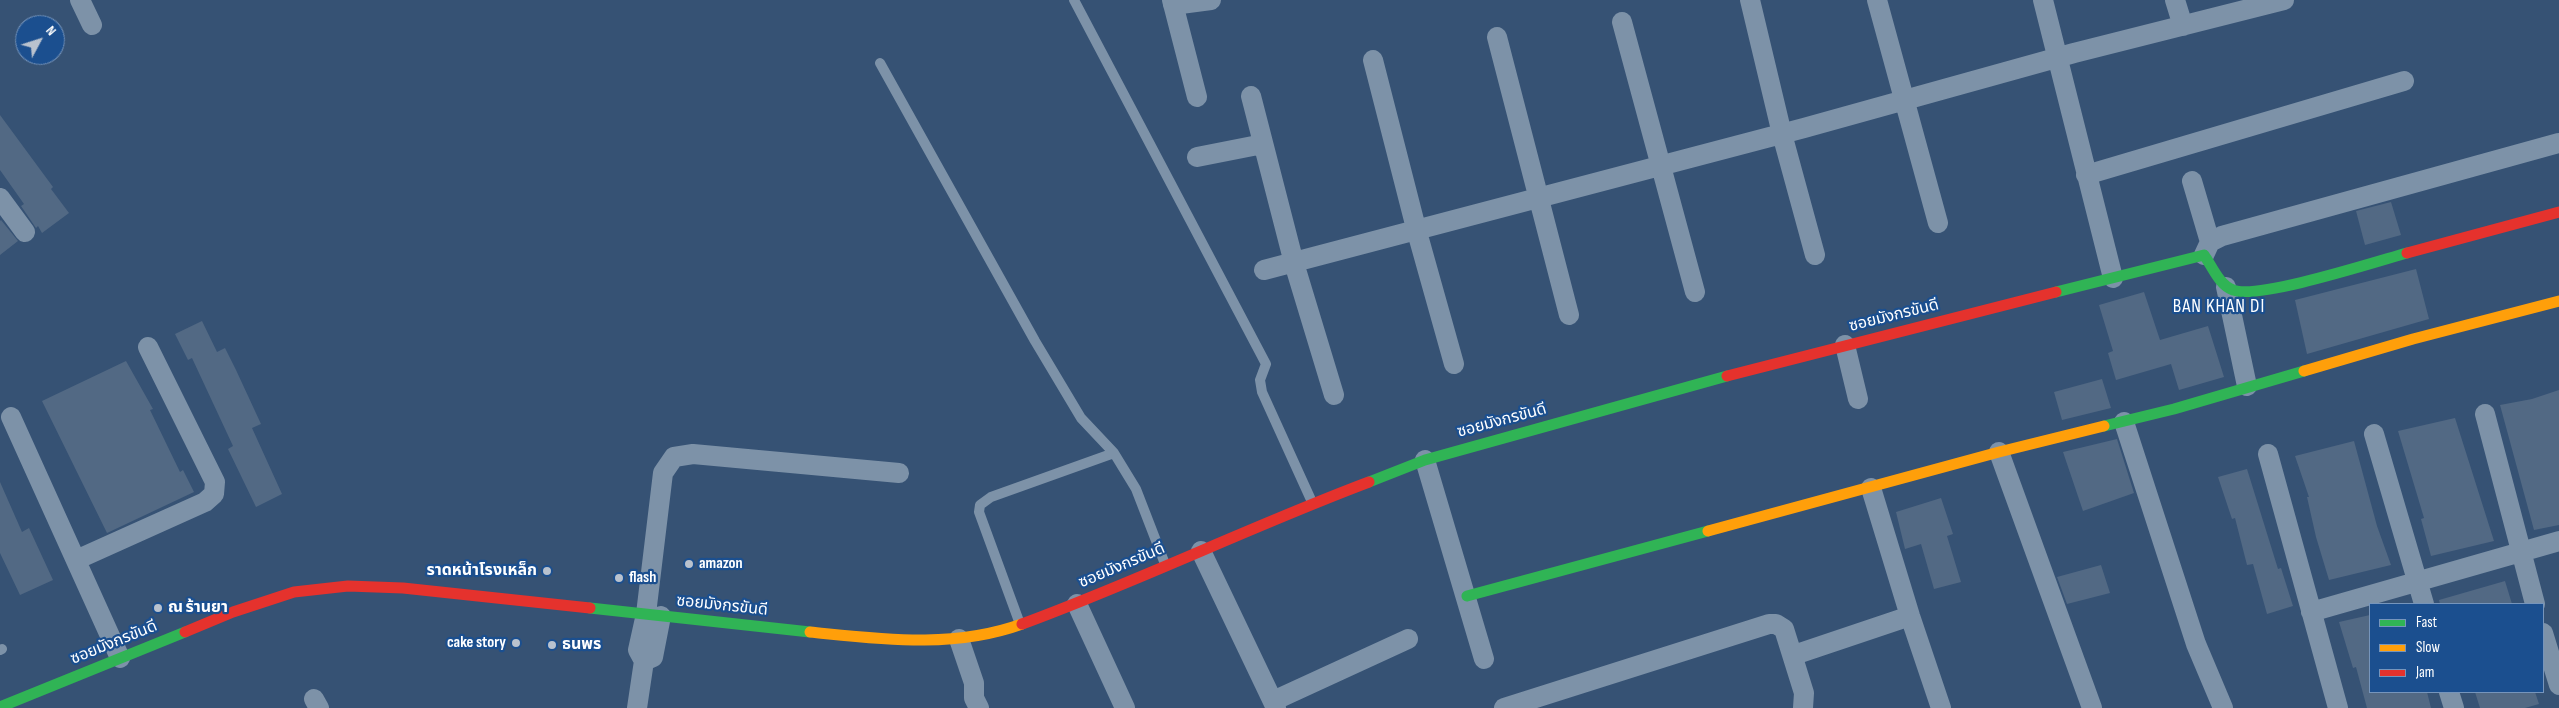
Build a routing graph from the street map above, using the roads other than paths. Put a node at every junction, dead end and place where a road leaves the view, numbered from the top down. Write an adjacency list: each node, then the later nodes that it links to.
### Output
1 (80, 0): 11 (street)
2 (1074, 0): 59 (lane)
3 (1211, 0): 9 (street)
4 (1750, 0): 21 (street)
5 (1877, 0): 20 (street)
6 (2043, 0): 14 (street)
7 (2175, 0): 12 (street)
8 (2284, 0): 12 (street)
9 (1173, 3): 19 (street)
10 (1622, 22): 25 (street)
11 (92, 26)
12 (2183, 26): 14 (street)
13 (1497, 37): 28 (street)
14 (2056, 59): 20 (street); 26 (street)
15 (1373, 60): 33 (street)
16 (880, 63): 54 (lane)
17 (2404, 81): 26 (street)
18 (1251, 96): 23 (street)
19 (1197, 97)
20 (1904, 101): 21 (street); 31 (street)
21 (1782, 134): 25 (street); 35 (street)
22 (2559, 143): 34 (street)
23 (1263, 144): 24 (street); 36 (street)
24 (1197, 158)
25 (1660, 165): 28 (street); 40 (street)
26 (2086, 175): 38 (street)
27 (2192, 181): 34 (street)
28 (1541, 197): 33 (street); 42 (street)
29 (0, 198): 32 (street)
30 (2559, 212): 39 (street)
31 (1938, 223)
32 (25, 232)
33 (1417, 232): 36 (street); 45 (street)
34 (2207, 249): 38 (street, ซอยมังกรขันดี); 39 (street)
35 (1815, 255)
36 (1294, 263): 37 (street); 47 (street)
37 (1264, 270)
38 (2113, 278): 43 (street, ซอยมังกรขันดี)
39 (2226, 287): 46 (street)
40 (1695, 292)
41 (2559, 301): 46 (street)
42 (1569, 315)
43 (1844, 345): 48 (street); 56 (street, ซอยมังกรขันดี)
44 (148, 347): 63 (street)
45 (1454, 364)
46 (2248, 386): 51 (street)
47 (1334, 396)
48 (1858, 399)
49 (2485, 414): 62 (street)
50 (11, 417): 63 (street)
51 (2124, 422): 53 (street); 95 (street)
52 (2374, 434): 65 (street)
53 (1998, 452): 58 (street); 94 (street)
54 (1114, 453): 64 (lane); 73 (lane)
55 (2268, 454): 70 (street)
56 (1424, 460): 59 (street, ซอยมังกรขันดี); 66 (street)
57 (898, 473): 71 (street)
58 (1871, 488): 66 (street); 72 (street)
59 (1313, 503): 61 (street, ซอยมังกรขันดี)
60 (2559, 541): 62 (street)
61 (1202, 551): 64 (street, ซอยมังกรขันดี); 85 (street)
62 (2521, 552): 65 (street); 68 (street)
63 (76, 560): 78 (street)
64 (1165, 564): 69 (street, ซอยมังกรขันดี)
65 (2418, 582): 67 (street); 70 (street)
66 (1466, 596): 79 (street)
67 (2424, 603)
68 (2535, 603)
69 (1077, 604): 73 (street, ซอยมังกรขันดี); 90 (street)
70 (2311, 612): 96 (street)
71 (653, 615): 75 (street, ซอยมังกรขันดี); 78 (street, ซอยมังกรขันดี); 87 (street)
72 (1910, 616): 77 (street); 93 (street)
73 (1020, 624): 75 (street, ซอยมังกรขันดี)
74 (2544, 636): 81 (street)
75 (960, 639): 80 (street)
76 (1408, 639): 85 (street)
77 (1794, 655): 83 (street); 92 (street)
78 (120, 658): 84 (street, ซอยมังกรขันดี)
79 (1484, 659)
80 (974, 682): 88 (street); 89 (street)
81 (2559, 686)
82 (2449, 693): 97 (street)
83 (1558, 700): 91 (street)
84 (32, 702): 86 (street, ซอยมังกรขันดี)
85 (1274, 705)
86 (0, 707)
87 (637, 708)
88 (978, 708)
89 (992, 708)
90 (1125, 708)
91 (1504, 708)
92 (1803, 708)
93 (1941, 708)
94 (2092, 708)
95 (2223, 708)
96 (2338, 708)
97 (2454, 708)

